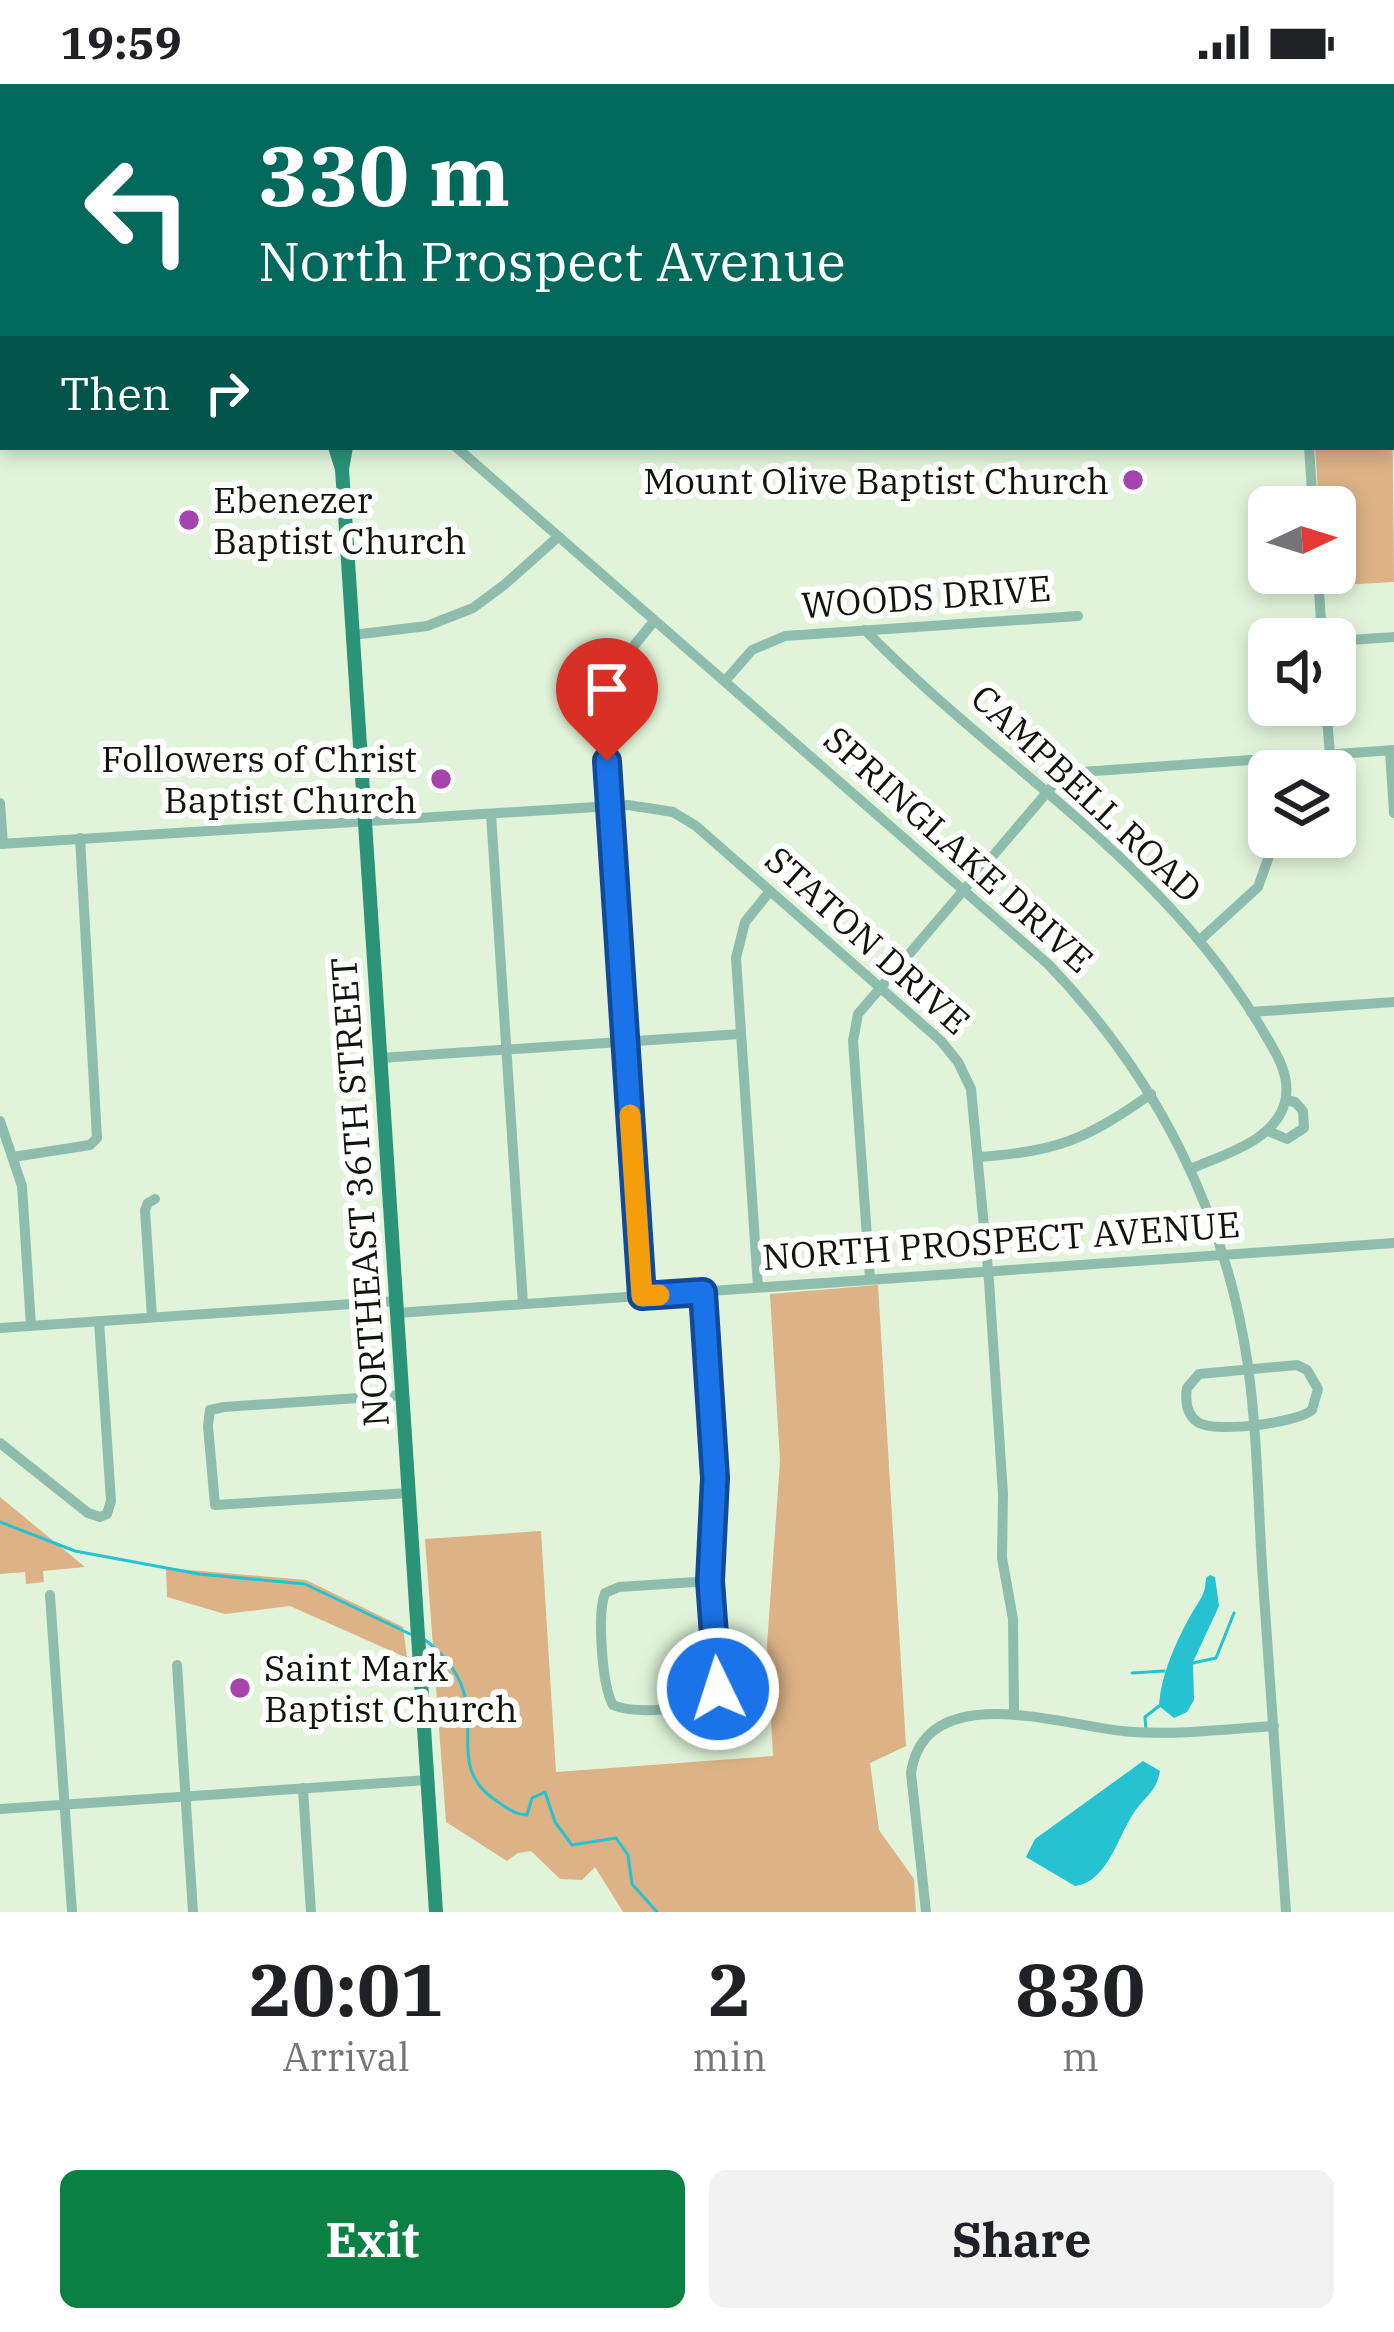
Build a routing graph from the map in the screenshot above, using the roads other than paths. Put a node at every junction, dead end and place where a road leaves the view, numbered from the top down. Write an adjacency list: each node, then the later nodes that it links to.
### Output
1 (336, 450): 5 (main road, NORTHEAST 36TH STREET)
2 (345, 450): 5 (main road, NORTHEAST 36TH STREET)
3 (459, 450): 7 (street, SPRINGLAKE DRIVE)
4 (1309, 450): 6 (street)
5 (342, 469): 11 (main road, NORTHEAST 36TH STREET)
6 (1312, 486)
7 (558, 536): 9 (street, SPRINGLAKE DRIVE); 11 (street)
8 (1078, 616): 10 (street, WOODS DRIVE)
9 (654, 621): 14 (street, SPRINGLAKE DRIVE); 20 (street)
10 (865, 630): 14 (street, WOODS DRIVE); 18 (street, CAMPBELL ROAD)
11 (353, 635): 23 (main road, NORTHEAST 36TH STREET)
12 (1394, 637): 13 (street)
13 (1356, 640)
14 (724, 682): 27 (street, SPRINGLAKE DRIVE)
15 (1392, 750): 16 (street); 21 (street)
16 (1356, 753)
17 (1248, 766): 18 (street)
18 (1048, 791): 27 (street); 29 (street, CAMPBELL ROAD)
19 (0, 803): 25 (street)
20 (610, 806): 22 (street, STATON DRIVE); 28 (street, STATON DRIVE); 34 (street)
21 (1394, 813)
22 (491, 814): 23 (street, STATON DRIVE); 35 (street)
23 (365, 821): 24 (street, STATON DRIVE); 36 (main road, NORTHEAST 36TH STREET)
24 (80, 838): 25 (street, STATON DRIVE); 41 (street)
25 (1, 844)
26 (1271, 858): 29 (street)
27 (963, 889): 30 (street); 37 (street, SPRINGLAKE DRIVE)
28 (770, 891): 30 (street, STATON DRIVE); 33 (street)
29 (1200, 940): 32 (street, CAMPBELL ROAD)
30 (879, 986): 42 (street, STATON DRIVE); 48 (street)
31 (1394, 1001): 32 (street)
32 (1251, 1012): 38 (street, CAMPBELL ROAD)
33 (741, 1034): 34 (street); 49 (street)
34 (625, 1042): 35 (street); 51 (street)
35 (506, 1050): 36 (street); 52 (street)
36 (380, 1058): 53 (main road, NORTHEAST 36TH STREET)
37 (1151, 1094): 42 (street); 43 (street, SPRINGLAKE DRIVE)
38 (1286, 1100): 40 (street); 40 (street, CAMPBELL ROAD)
39 (0, 1121): 41 (street)
40 (1268, 1131): 43 (street)
41 (13, 1157): 56 (street)
42 (979, 1157): 47 (street, STATON DRIVE)
43 (1191, 1169): 46 (street, SPRINGLAKE DRIVE)
44 (155, 1199): 54 (street)
45 (1394, 1243): 46 (street, NORTH PROSPECT AVENUE)
46 (1223, 1254): 47 (street, NORTH PROSPECT AVENUE); 58 (street, SPRINGLAKE DRIVE)
47 (988, 1271): 48 (street, NORTH PROSPECT AVENUE); 66 (street, STATON DRIVE)
48 (870, 1279): 49 (street, NORTH PROSPECT AVENUE)
49 (758, 1288): 50 (street, NORTH PROSPECT AVENUE)
50 (703, 1292): 51 (street, NORTH PROSPECT AVENUE); 63 (street)
51 (642, 1296): 52 (street, NORTH PROSPECT AVENUE)
52 (523, 1304): 53 (street, NORTH PROSPECT AVENUE)
53 (397, 1307): 54 (street, NORTH PROSPECT AVENUE); 59 (main road, NORTHEAST 36TH STREET)
54 (152, 1317): 55 (street, NORTH PROSPECT AVENUE)
55 (99, 1321): 56 (street, NORTH PROSPECT AVENUE); 61 (street)
56 (32, 1326): 57 (street, NORTH PROSPECT AVENUE)
57 (0, 1328)
58 (1248, 1367): 60 (street, SPRINGLAKE DRIVE); 60 (street); 60 (street)
59 (403, 1395): 62 (main road, NORTHEAST 36TH STREET); 62 (street)
60 (1254, 1424): 67 (street, SPRINGLAKE DRIVE)
61 (0, 1443)
62 (409, 1493): 68 (main road, NORTHEAST 36TH STREET)
63 (710, 1581): 63 (street)
64 (50, 1595): 71 (street)
65 (177, 1666): 70 (street)
66 (1014, 1714): 67 (street); 77 (street)
67 (1274, 1726): 78 (street, SPRINGLAKE DRIVE)
68 (428, 1780): 69 (street); 76 (main road, NORTHEAST 36TH STREET)
69 (304, 1788): 70 (street); 75 (street)
70 (187, 1796): 71 (street); 74 (street)
71 (65, 1804): 72 (street); 73 (street)
72 (0, 1809)
73 (72, 1912)
74 (193, 1912)
75 (311, 1912)
76 (436, 1912)
77 (926, 1912)
78 (1286, 1912)

